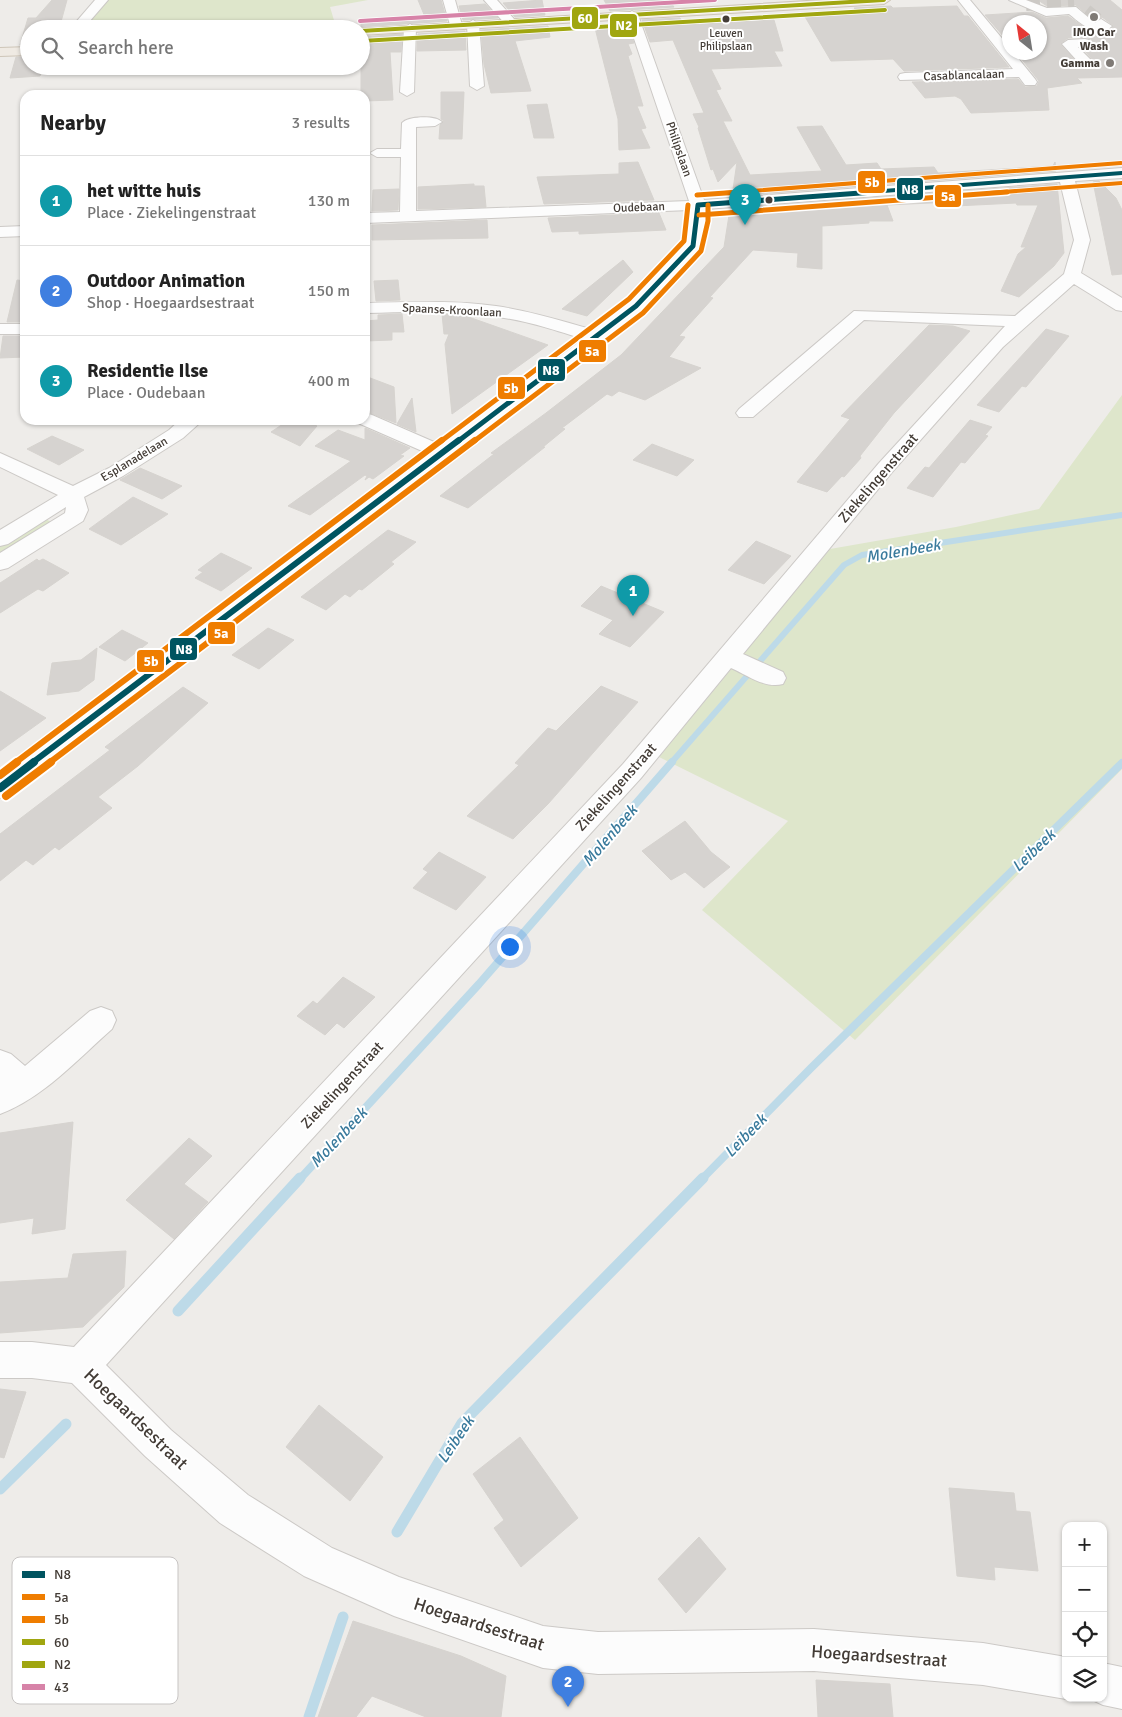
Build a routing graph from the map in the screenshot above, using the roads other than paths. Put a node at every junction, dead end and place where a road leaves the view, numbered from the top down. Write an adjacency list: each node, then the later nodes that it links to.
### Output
1 (102, 0): 11 (street)
2 (449, 0): 15 (street)
3 (490, 0): 12 (street)
4 (884, 0): 8 (main road)
5 (964, 0): 22 (street, Casablancalaan)
6 (1015, 0): 13 (street)
7 (1073, 0): 9 (street)
8 (846, 1): 10 (main road)
9 (1086, 11)
10 (632, 15): 12 (main road); 30 (street, Philipslaan)
11 (84, 20)
12 (510, 22): 14 (main road)
13 (1101, 23)
14 (474, 24): 15 (main road); 23 (street)
15 (456, 25): 16 (main road)
16 (410, 28): 17 (main road); 24 (street)
17 (370, 30)
18 (1085, 43): 21 (street)
19 (20, 51): 20 (main road)
20 (0, 52)
21 (1085, 61)
22 (905, 77)
23 (477, 86)
24 (407, 92)
25 (436, 122): 27 (street)
26 (378, 153): 27 (street)
27 (409, 153): 31 (street)
28 (1122, 173): 29 (street, Oudebaan)
29 (1065, 176): 30 (street, Oudebaan); 35 (street, Ziekelingenstraat)
30 (698, 205): 31 (street, Oudebaan); 41 (street, Philipslaan)
31 (408, 216): 32 (street, Oudebaan)
32 (370, 218)
33 (20, 231): 34 (street)
34 (0, 232)
35 (1072, 275): 36 (street); 38 (street, Ziekelingenstraat)
36 (1122, 306)
37 (370, 308): 41 (street, Spaanse-Kroonlaan)
38 (1020, 321): 42 (street); 50 (street, Ziekelingenstraat)
39 (0, 329): 40 (street)
40 (20, 329)
41 (597, 337): 45 (street, Philipslaan)
42 (746, 413)
43 (370, 421): 45 (street)
44 (186, 425): 47 (street, Esplanadelaan)
45 (444, 453): 52 (street, Philipslaan)
46 (0, 459): 47 (street)
47 (73, 494): 48 (street, Esplanadelaan); 49 (street)
48 (0, 539)
49 (0, 563)
50 (728, 657): 51 (street); 57 (street, Ziekelingenstraat)
51 (774, 678)
52 (0, 788)
53 (101, 1020): 55 (street)
54 (0, 1064): 55 (street)
55 (12, 1092)
56 (0, 1360): 57 (street, Hoegaardsestraat)
57 (81, 1366): 58 (street, Hoegaardsestraat)
58 (1062, 1677)
59 (1107, 1685): 60 (street)
60 (1122, 1688)

